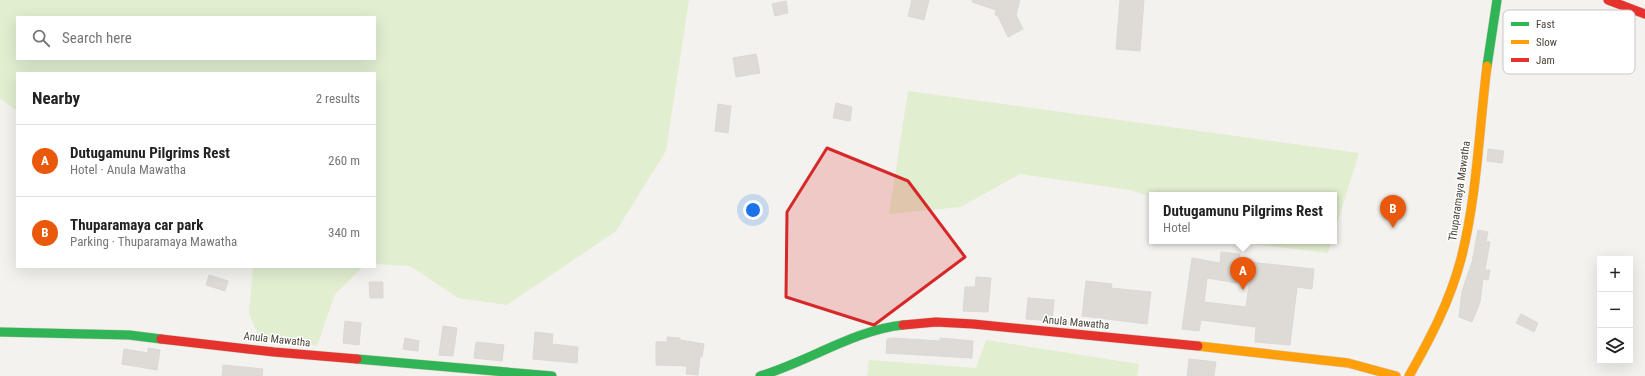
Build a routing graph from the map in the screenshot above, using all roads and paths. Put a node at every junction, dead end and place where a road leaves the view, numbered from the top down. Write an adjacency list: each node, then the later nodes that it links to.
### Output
1 (1497, 0): 10 (main road, Thuparamaya Mawatha)
2 (1608, 0): 3 (main road)
3 (1634, 10)
4 (1635, 10): 5 (main road)
5 (1645, 14)
6 (0, 332): 7 (main road, Anula Mawatha)
7 (552, 376)
8 (760, 376): 9 (main road, Anula Mawatha)
9 (1396, 376)
10 (1409, 376)

